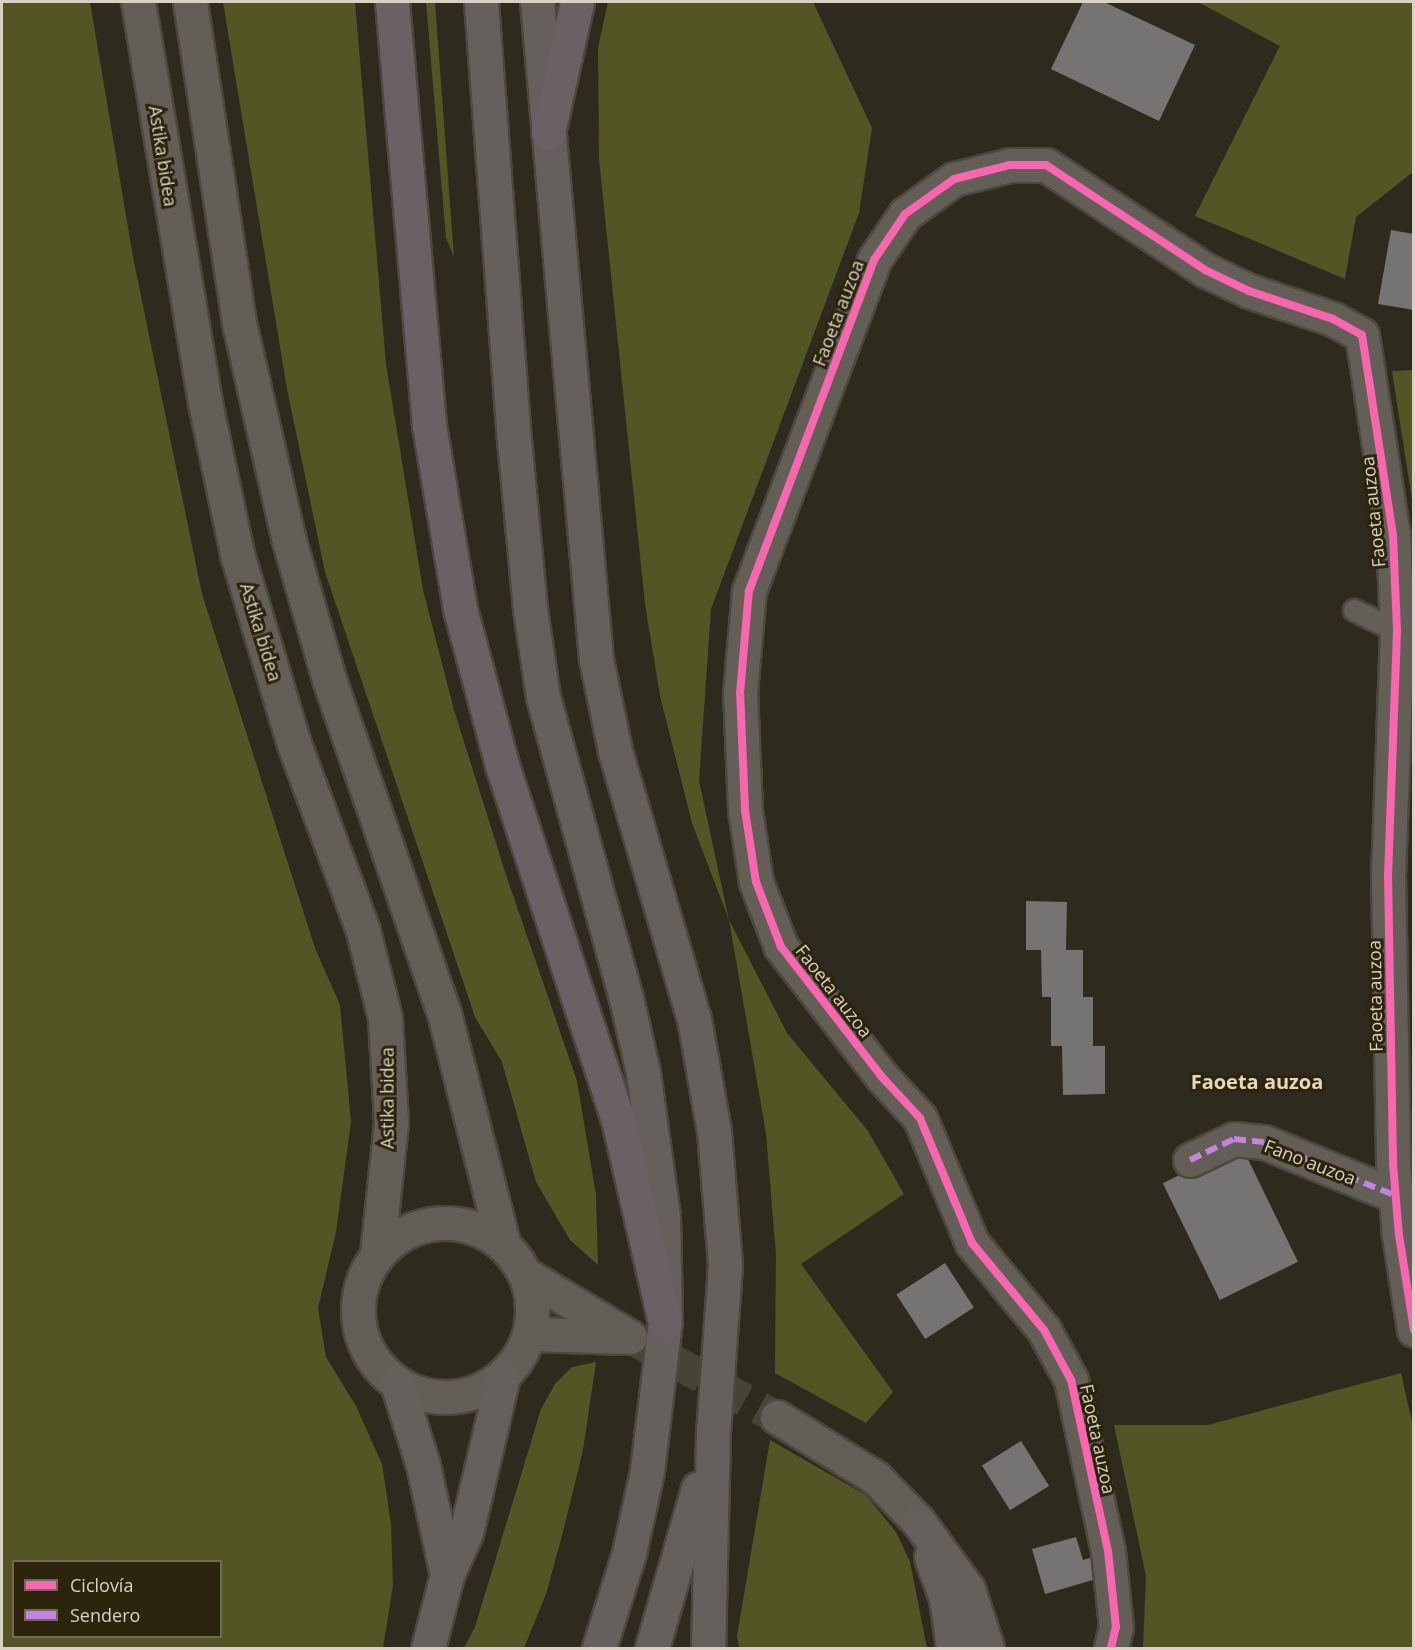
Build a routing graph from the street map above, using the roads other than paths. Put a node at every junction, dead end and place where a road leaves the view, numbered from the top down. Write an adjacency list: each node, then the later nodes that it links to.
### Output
1 (138, 2): 13 (street, Astika bidea)
2 (190, 2): 12 (street)
3 (392, 2): 15 (highway)
4 (481, 2): 15 (main road)
5 (537, 2): 7 (main road)
6 (577, 2): 7 (highway)
7 (548, 133): 21 (main road)
8 (1354, 610): 9 (lane)
9 (1397, 631): 11 (street, Faoeta auzoa); 30 (street, Faoeta auzoa)
10 (1190, 1160): 11 (street, Fano auzoa)
11 (1396, 1196): 16 (street, Faoeta auzoa)
12 (503, 1243): 13 (street); 14 (street)
13 (377, 1254): 19 (street)
14 (526, 1275): 17 (street); 17 (street)
15 (665, 1322): 26 (main road)
16 (1413, 1330)
17 (530, 1334): 18 (street)
18 (503, 1376): 19 (street); 23 (main road)
19 (397, 1383): 23 (main road)
20 (777, 1417): 22 (street)
21 (713, 1432): 24 (main road); 27 (main road)
22 (918, 1521): 28 (main road); 29 (main road)
23 (447, 1575): 25 (main road)
24 (706, 1643)
25 (428, 1648)
26 (599, 1648)
27 (652, 1648)
28 (953, 1648)
29 (987, 1648)
30 (1112, 1648)

